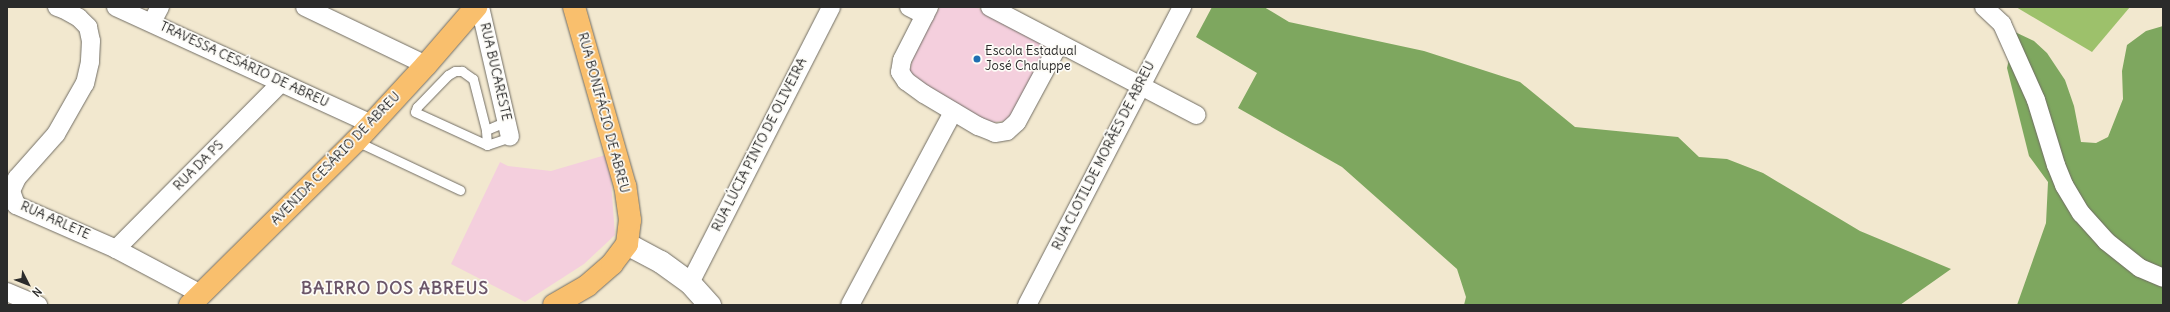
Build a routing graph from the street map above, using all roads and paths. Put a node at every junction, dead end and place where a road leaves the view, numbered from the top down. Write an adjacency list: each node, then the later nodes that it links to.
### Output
1 (116, 7): 12 (street, TRAVESSA CESÁRIO DE ABREU)
2 (476, 7): 14 (main road, AVENIDA CESÁRIO DE ABREU)
3 (480, 7): 20 (street, RUA BUCARESTE)
4 (574, 7): 25 (main road, RUA BONIFÁCIO DE ABREU)
5 (831, 7): 28 (street, RUA LÚCIA PINTO DE OLIVEIRA)
6 (1182, 7): 16 (street, RUA CLOTILDE MORÃES DE ABREU)
7 (1984, 7): 27 (street)
8 (62, 8): 26 (street, RUA ARLETE)
9 (313, 9): 14 (street)
10 (999, 9): 13 (street)
11 (921, 10): 17 (street)
12 (156, 15): 15 (street, TRAVESSA CESÁRIO DE ABREU)
13 (1059, 44): 16 (street); 17 (street)
14 (426, 65): 19 (main road, AVENIDA CESÁRIO DE ABREU)
15 (282, 82): 19 (street, TRAVESSA CESÁRIO DE ABREU); 26 (street, RUA DA PS)
16 (1140, 87): 18 (street); 35 (street, RUA CLOTILDE MORÃES DE ABREU)
17 (953, 112): 34 (street)
18 (1197, 115)
19 (372, 124): 22 (main road, AVENIDA CESÁRIO DE ABREU)
20 (508, 129): 21 (lane); 23 (lane)
21 (486, 130): 23 (lane); 23 (lane)
22 (356, 141): 24 (lane); 30 (main road, AVENIDA CESÁRIO DE ABREU)
23 (487, 145)
24 (460, 190)
25 (627, 244): 28 (street); 32 (main road)
26 (116, 249): 30 (street, RUA ARLETE)
27 (2163, 278)
28 (690, 283): 33 (street)
29 (7, 292): 31 (street)
30 (195, 300)
31 (38, 305)
32 (554, 305)
33 (710, 305)
34 (850, 305)
35 (1028, 305)

